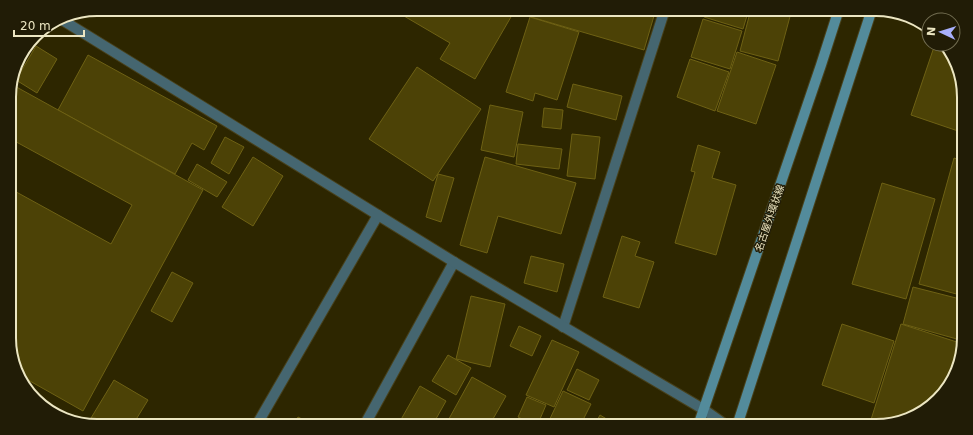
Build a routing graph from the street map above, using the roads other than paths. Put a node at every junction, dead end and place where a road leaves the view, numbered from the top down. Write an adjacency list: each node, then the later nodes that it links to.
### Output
1 (663, 16): 7 (street)
2 (837, 16): 8 (main road, 名古屋外環状線)
3 (870, 16): 13 (main road)
4 (66, 22): 5 (street)
5 (378, 215): 6 (street); 9 (street)
6 (454, 262): 7 (street); 10 (street)
7 (563, 327): 8 (street)
8 (703, 409): 11 (main road, 名古屋外環状線); 12 (street)
9 (260, 419)
10 (368, 419)
11 (700, 419)
12 (717, 419)
13 (739, 419)

